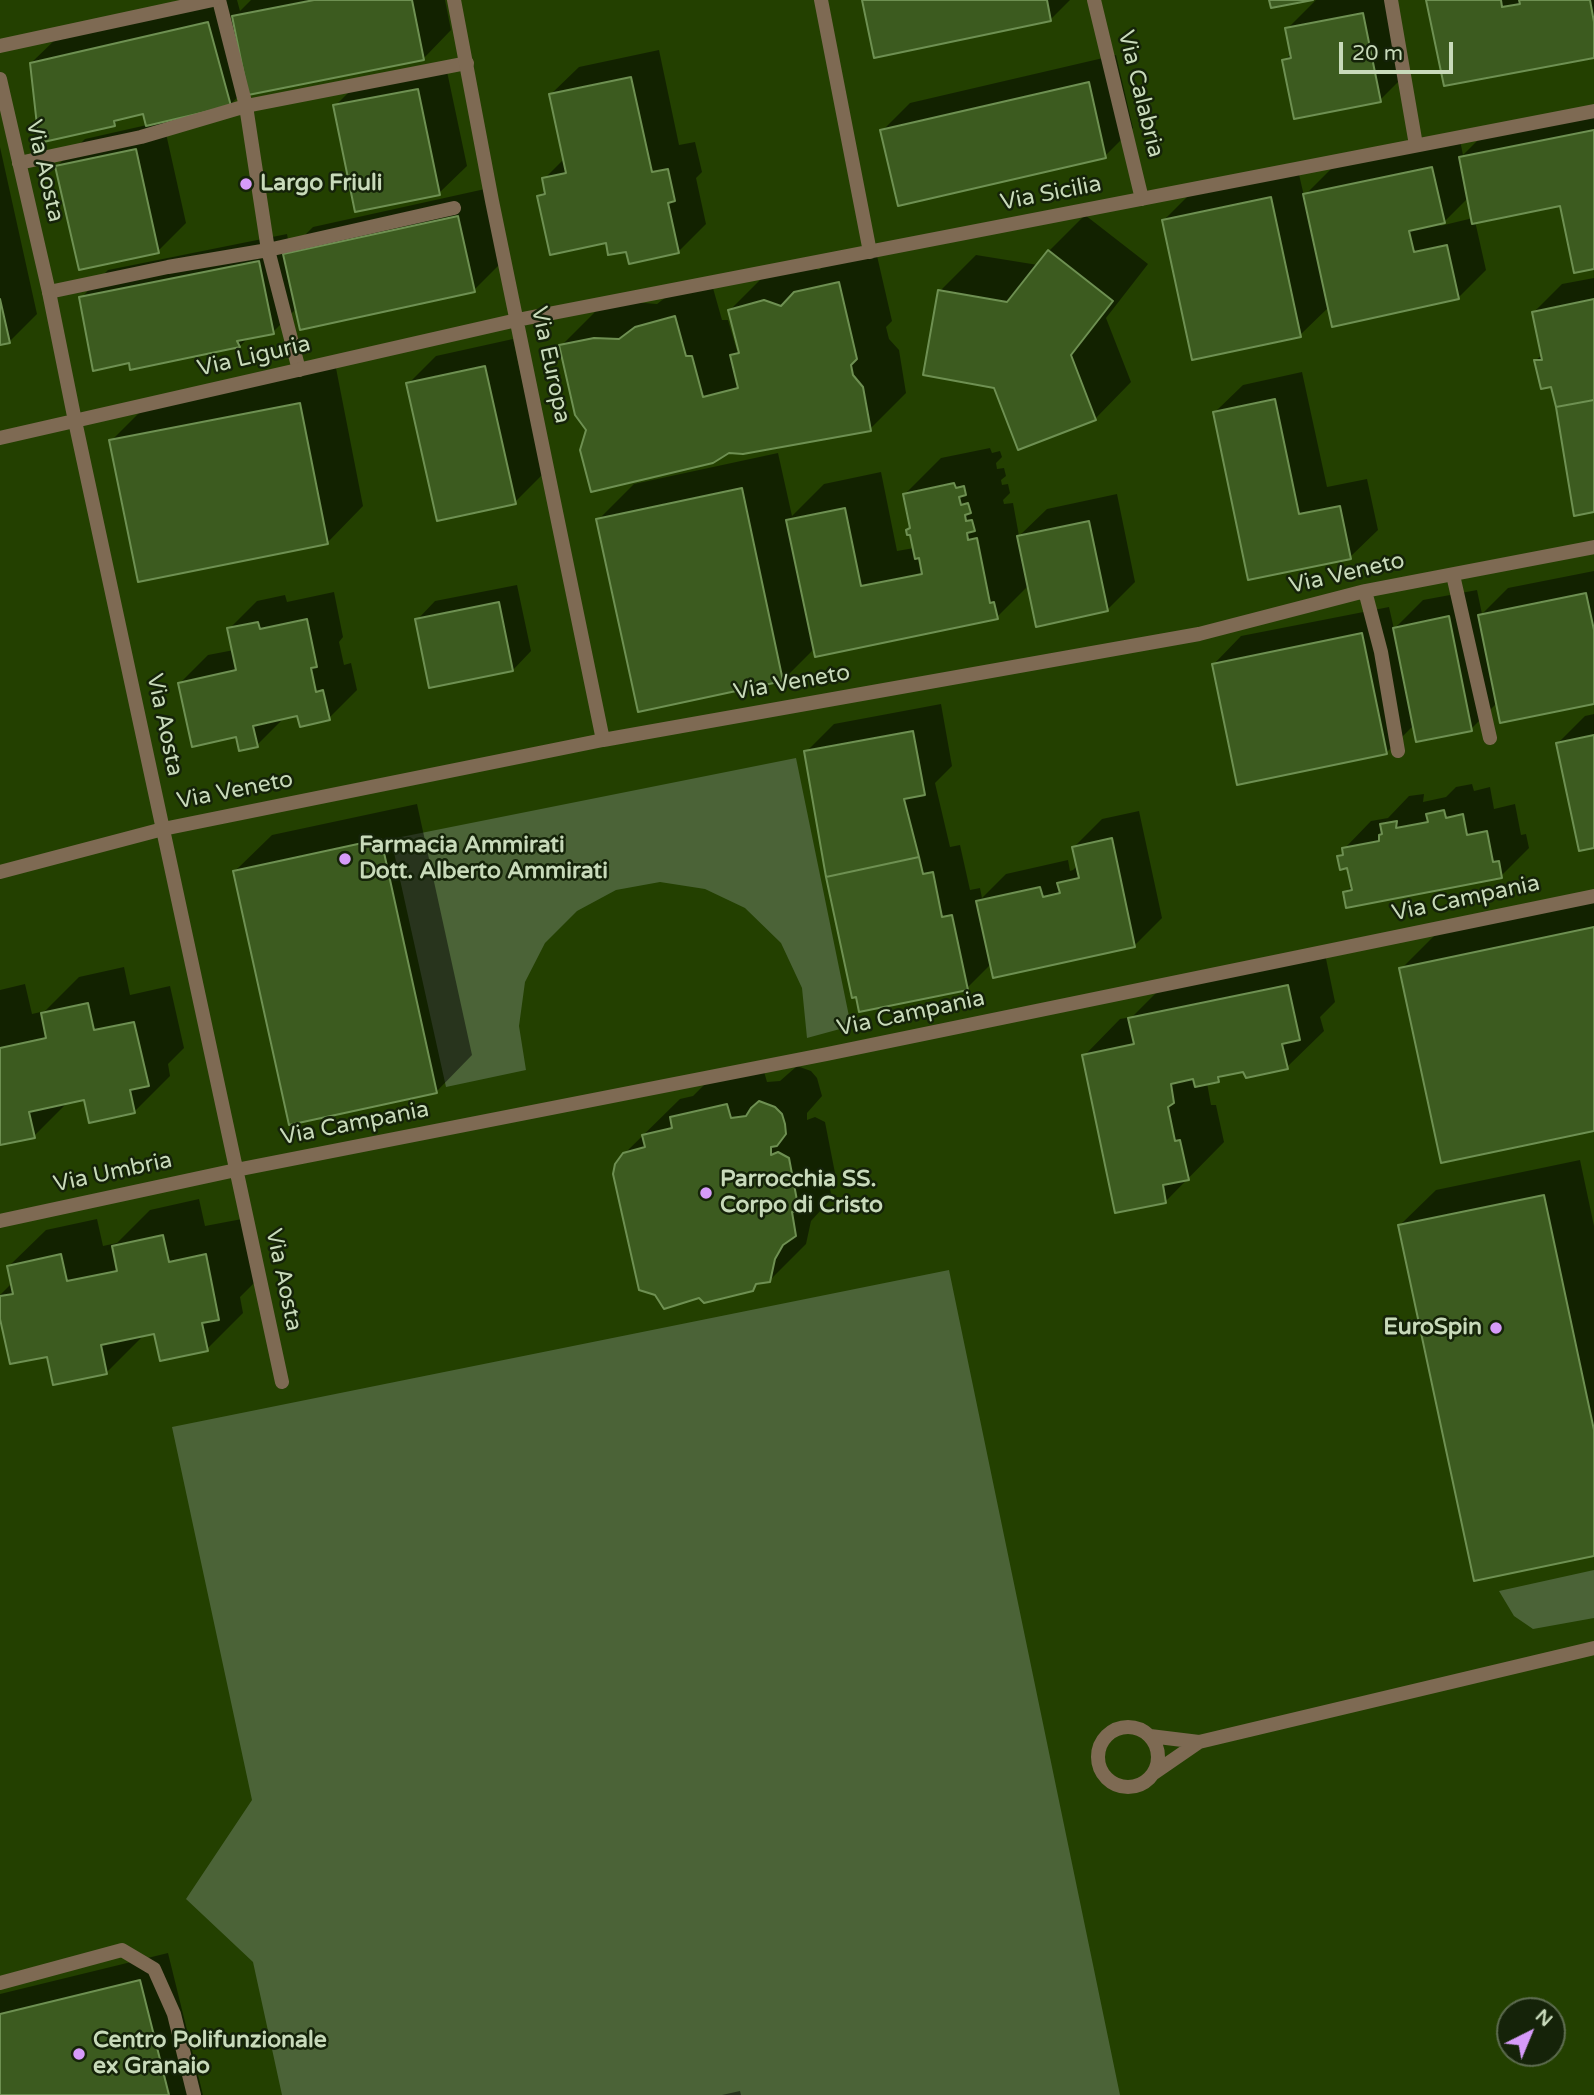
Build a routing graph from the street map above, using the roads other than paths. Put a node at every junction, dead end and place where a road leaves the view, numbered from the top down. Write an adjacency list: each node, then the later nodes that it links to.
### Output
1 (213, 0): 7 (street)
2 (219, 0): 10 (street)
3 (454, 0): 8 (street, Via Europa)
4 (821, 0): 17 (street)
5 (1094, 0): 14 (street, Via Calabria)
6 (1391, 0): 12 (street)
7 (0, 46)
8 (467, 63): 10 (street); 19 (street, Via Europa)
9 (0, 79): 13 (street, Via Aosta)
10 (246, 106): 13 (street); 16 (street)
11 (1594, 111): 12 (street, Via Sicilia)
12 (1416, 145): 14 (street, Via Sicilia)
13 (19, 163): 18 (street, Via Aosta)
14 (1142, 199): 17 (street, Via Sicilia)
15 (454, 208): 16 (street)
16 (268, 250): 18 (street); 20 (street)
17 (870, 251): 19 (street, Via Sicilia)
18 (49, 292): 21 (street, Via Aosta)
19 (517, 320): 20 (street, Via Liguria); 27 (street, Via Europa)
20 (299, 370): 21 (street, Via Liguria)
21 (75, 421): 22 (street, Via Liguria); 29 (street, Via Aosta)
22 (0, 438)
23 (1594, 547): 24 (street, Via Veneto)
24 (1453, 575): 25 (street, Via Veneto); 26 (street)
25 (1365, 591): 27 (street, Via Veneto); 28 (street)
26 (1490, 738)
27 (603, 740): 29 (street, Via Veneto)
28 (1398, 751)
29 (163, 829): 30 (street, Via Veneto); 32 (street, Via Aosta)
30 (0, 872)
31 (1594, 896): 32 (street, Via Campania)
32 (236, 1170): 33 (street, Via Umbria); 34 (street, Via Aosta)
33 (0, 1221)
34 (282, 1382)
35 (1594, 1648): 37 (street)
36 (1150, 1736): 37 (street); 38 (street); 38 (street)
37 (1199, 1742): 38 (street)
38 (1154, 1773)
39 (0, 1983): 40 (street)
40 (194, 2095)

